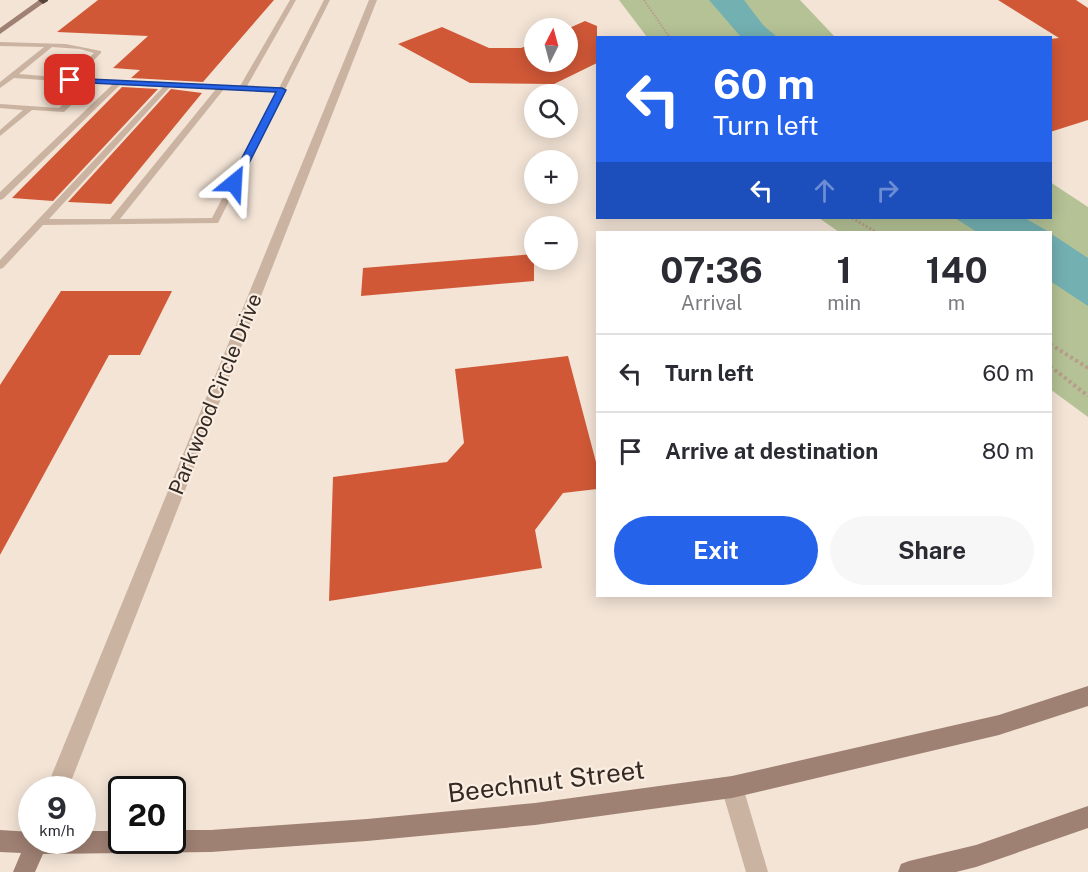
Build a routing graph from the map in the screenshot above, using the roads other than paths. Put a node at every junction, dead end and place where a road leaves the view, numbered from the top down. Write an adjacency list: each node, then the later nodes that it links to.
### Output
1 (43, 0): 5 (main road)
2 (292, 0): 15 (lane)
3 (327, 0): 16 (lane)
4 (373, 0): 25 (street, Parkwood Circle Drive)
5 (0, 32)
6 (0, 44): 7 (lane)
7 (49, 46): 8 (lane); 9 (lane)
8 (12, 76): 9 (lane); 13 (lane)
9 (70, 80): 10 (lane)
10 (92, 81): 11 (lane); 18 (lane)
11 (119, 82): 12 (lane); 20 (lane)
12 (168, 85): 14 (lane); 22 (lane)
13 (0, 86)
14 (222, 87): 15 (lane); 21 (lane)
15 (242, 88): 16 (lane)
16 (282, 90): 21 (lane)
17 (0, 106): 18 (lane)
18 (30, 108): 19 (lane)
19 (0, 135)
20 (0, 196)
21 (113, 221): 22 (lane)
22 (41, 222): 23 (lane)
23 (0, 266)
24 (1088, 696): 26 (main road, Beechnut Street)
25 (62, 776)
26 (732, 787): 30 (main road, Beechnut Street); 33 (street)
27 (1088, 817): 34 (main road)
28 (0, 841): 29 (main road, Beechnut Street)
29 (18, 841)
30 (96, 841)
31 (32, 854): 32 (main road)
32 (24, 872)
33 (757, 872)
34 (909, 872)

